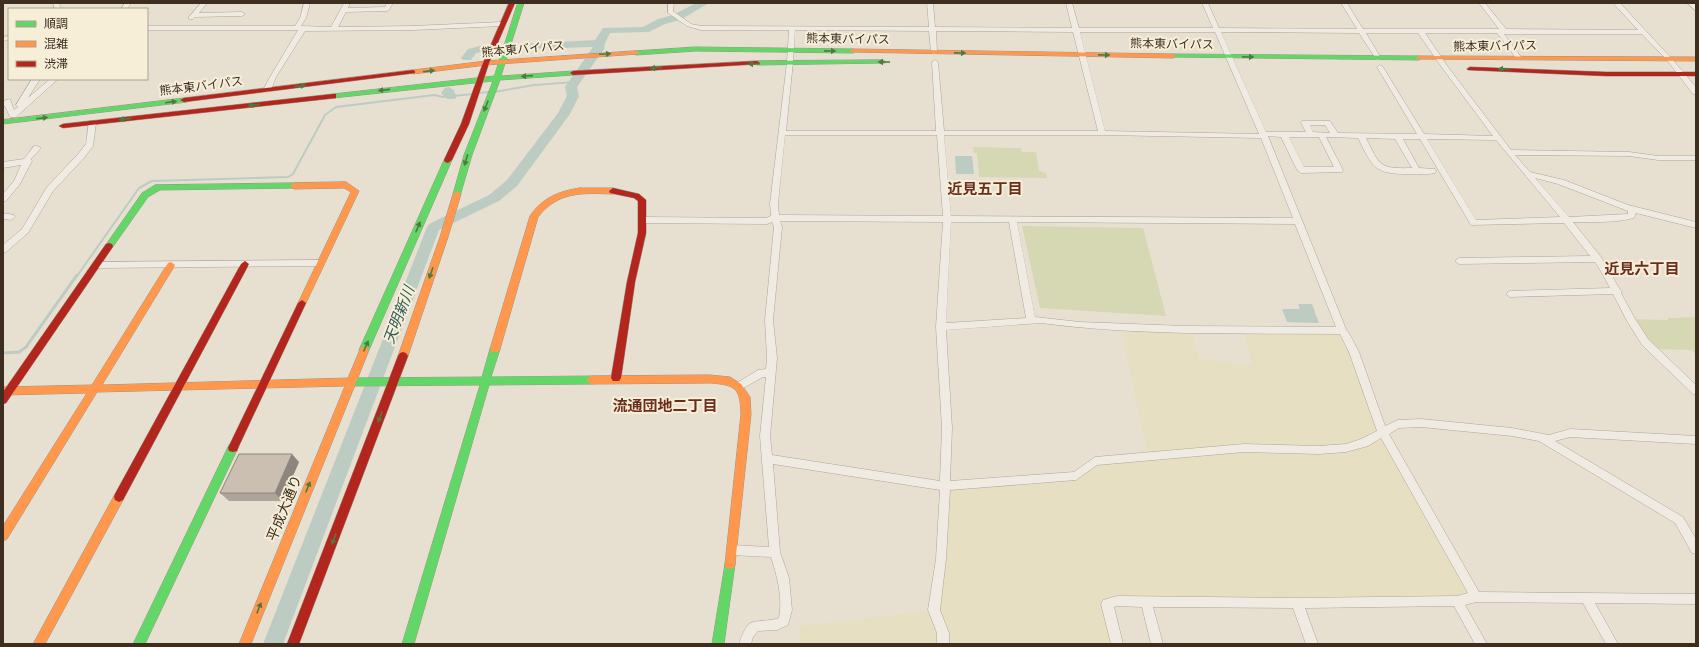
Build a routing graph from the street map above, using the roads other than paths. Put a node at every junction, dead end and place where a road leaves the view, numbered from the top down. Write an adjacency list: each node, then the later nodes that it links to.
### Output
1 (204, 3): 18 (street)
2 (307, 3): 22 (street)
3 (347, 3): 16 (street)
4 (390, 3): 16 (street)
5 (512, 3): 19 (main road, 平成大通り)
6 (521, 3): 40 (main road)
7 (671, 3): 24 (street)
8 (930, 3): 25 (street)
9 (1069, 3): 26 (street)
10 (1205, 3): 27 (street)
11 (1344, 3): 28 (street)
12 (1482, 3): 30 (street)
13 (1616, 3): 31 (street)
14 (1690, 3): 15 (street)
15 (1696, 9)
16 (343, 10): 23 (street)
17 (242, 14): 18 (street)
18 (194, 15): 20 (street)
19 (502, 24): 23 (street); 44 (main road, 平成大通り)
20 (184, 27): 21 (street); 22 (street)
21 (148, 28)
22 (300, 28): 23 (street); 60 (street)
23 (334, 28)
24 (792, 28): 25 (street); 32 (street)
25 (932, 29): 26 (street); 33 (street)
26 (1076, 30): 27 (street); 36 (street)
27 (1217, 30): 28 (street); 34 (street)
28 (1361, 31): 29 (street); 46 (street)
29 (1420, 31): 30 (street); 37 (street)
30 (1502, 32): 31 (street); 35 (street)
31 (1644, 32): 49 (street)
32 (791, 50): 33 (main road, 熊本東バイパス, one-way to 33); 40 (main road, 熊本東バイパス, one-way to 32); 41 (street)
33 (934, 52): 36 (main road, 熊本東バイパス, one-way to 36)
34 (1229, 57): 36 (main road, 熊本東バイパス, one-way to 34); 46 (main road, 熊本東バイパス, one-way to 46); 70 (street)
35 (1518, 57): 38 (main road, 熊本東バイパス); 49 (main road, 熊本東バイパス)
36 (1083, 59): 45 (main road, 熊本東バイパス); 48 (main road, 熊本東バイパス); 69 (street)
37 (1439, 59): 38 (main road, 熊本東バイパス); 46 (main road, 熊本東バイパス); 53 (street)
38 (1461, 59): 49 (main road)
39 (1696, 59): 49 (main road, 熊本東バイパス)
40 (501, 62): 44 (main road, 熊本東バイパス); 56 (main road)
41 (790, 62): 42 (main road, 熊本東バイパス, one-way to 41); 56 (main road, 熊本東バイパス, one-way to 56); 67 (street)
42 (889, 62)
43 (935, 62): 68 (street)
44 (486, 63): 57 (main road, 平成大通り); 60 (main road, 熊本東バイパス, one-way to 44)
45 (998, 63)
46 (1379, 63): 50 (main road, 熊本東バイパス); 51 (main road, 熊本東バイパス); 77 (street)
47 (1696, 64): 49 (main road)
48 (1202, 66)
49 (1675, 66): 53 (main road, 熊本東バイパス, one-way to 53); 54 (main road); 55 (main road, 熊本東バイパス); 61 (street)
50 (1333, 67)
51 (1394, 67)
52 (1431, 68): 53 (main road, 熊本東バイパス)
53 (1445, 68): 78 (street)
54 (1696, 69)
55 (1696, 74)
56 (497, 78): 57 (main road, 熊本東バイパス); 110 (main road, one-way to 110)
57 (481, 79): 65 (main road, 熊本東バイパス, one-way to 65); 111 (main road, 平成大通り, one-way to 57)
58 (35, 80): 63 (street)
59 (53, 80): 63 (street)
60 (267, 90): 64 (main road, 熊本東バイパス, one-way to 60)
61 (1696, 92)
62 (3, 104): 63 (street)
63 (14, 115)
64 (3, 122)
65 (92, 123): 66 (main road, 熊本東バイパス); 96 (street)
66 (55, 127)
67 (782, 132): 68 (street); 89 (street)
68 (939, 132): 69 (street); 91 (street)
69 (1102, 133): 70 (street)
70 (1263, 135): 71 (street); 94 (street)
71 (1284, 135): 72 (street); 73 (street)
72 (1310, 135): 73 (street); 74 (street)
73 (1322, 136): 74 (street)
74 (1336, 136): 75 (street)
75 (1361, 136): 76 (street); 84 (street)
76 (1398, 137): 77 (street); 84 (street)
77 (1422, 137): 78 (street); 93 (street)
78 (1499, 138): 80 (street)
79 (37, 148): 82 (street)
80 (1509, 152): 81 (street); 86 (street)
81 (1696, 158)
82 (28, 161): 83 (street); 87 (street)
83 (3, 165)
84 (1418, 171): 85 (street)
85 (1432, 172)
86 (1527, 174): 88 (street); 93 (street)
87 (3, 199)
88 (1633, 209): 93 (street); 95 (street)
89 (775, 218): 90 (street); 91 (street); 108 (street)
90 (643, 220): 109 (main road); 112 (main road)
91 (947, 220): 92 (street); 106 (street)
92 (1013, 220): 94 (street); 105 (street)
93 (1567, 220): 97 (street)
94 (1298, 221): 107 (street)
95 (1696, 225)
96 (3, 250)
97 (1598, 259): 98 (street); 103 (street)
98 (1459, 261)
99 (321, 263): 100 (street); 101 (main road); 114 (main road)
100 (245, 264): 102 (street); 115 (main road)
101 (96, 265): 102 (street); 118 (main road)
102 (171, 265): 117 (main road)
103 (1618, 291): 104 (street); 113 (street)
104 (1510, 294)
105 (1031, 320): 106 (street); 107 (street)
106 (941, 327): 125 (street)
107 (1342, 331): 121 (street)
108 (771, 373): 116 (street); 124 (street)
109 (616, 378): 112 (main road); 116 (main road)
110 (394, 381): 111 (main road); 112 (main road); 139 (main road, one-way to 139)
111 (354, 382): 114 (main road); 138 (main road, 平成大通り, one-way to 111)
112 (486, 382): 140 (main road)
113 (1692, 383): 119 (street)
114 (264, 384): 115 (main road); 137 (main road)
115 (178, 386): 117 (main road); 136 (main road)
116 (738, 387): 128 (main road)
117 (94, 388): 118 (main road); 126 (main road)
118 (7, 390): 120 (main road)
119 (1696, 391)
120 (3, 400)
121 (1383, 433): 122 (street); 125 (street); 130 (street)
122 (1543, 439): 123 (street); 127 (street)
123 (1696, 440)
124 (767, 459): 125 (street); 129 (street)
125 (945, 486): 143 (street)
126 (3, 536)
127 (1696, 549)
128 (732, 550): 129 (street); 141 (main road)
129 (775, 552): 142 (street)
130 (1476, 597): 131 (street); 134 (street)
131 (1586, 598): 132 (street); 148 (street)
132 (1696, 599)
133 (1146, 601): 135 (street); 144 (street); 145 (street)
134 (1457, 601): 135 (street); 147 (street)
135 (1297, 603): 146 (street)
136 (39, 644)
137 (139, 644)
138 (245, 644)
139 (293, 644)
140 (408, 644)
141 (718, 644)
142 (745, 644)
143 (943, 644)
144 (1117, 644)
145 (1157, 644)
146 (1312, 644)
147 (1481, 644)
148 (1612, 644)

